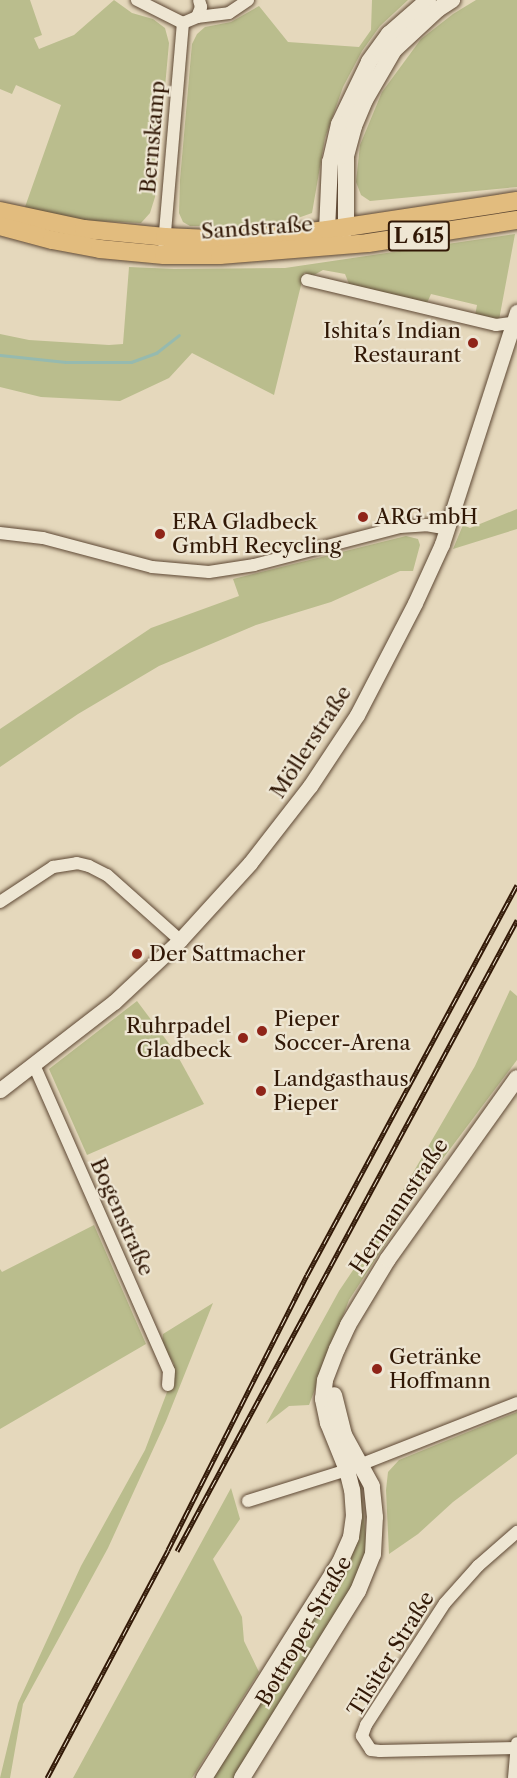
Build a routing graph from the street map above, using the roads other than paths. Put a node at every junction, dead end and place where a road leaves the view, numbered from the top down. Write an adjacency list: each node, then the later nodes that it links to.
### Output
1 (137, 0): 7 (street)
2 (167, 0): 7 (street)
3 (200, 0): 8 (street)
4 (248, 0): 8 (street)
5 (428, 0): 15 (main road)
6 (452, 0): 14 (main road)
7 (170, 16): 9 (street)
8 (196, 17): 9 (street)
9 (183, 23): 16 (street, Bernskamp)
10 (517, 201): 14 (main road, Sandstraße / L 615)
11 (0, 211): 16 (main road, Sandstraße / L 615)
12 (509, 222): 15 (main road, Sandstraße / L 615)
13 (0, 226): 16 (main road, Sandstraße / L 615)
14 (346, 227): 15 (main road, Sandstraße / L 615)
15 (332, 238): 16 (main road, Sandstraße / L 615)
16 (164, 246)
17 (307, 280): 18 (street, Möllerstraße)
18 (516, 318): 19 (street, Möllerstraße)
19 (448, 529): 20 (street); 22 (street, Möllerstraße)
20 (0, 533)
21 (0, 902): 22 (street)
22 (180, 940): 23 (street, Möllerstraße)
23 (34, 1065): 25 (street, Möllerstraße); 26 (street, Bogenstraße)
24 (517, 1078): 28 (main road, Hermannstraße)
25 (0, 1090)
26 (168, 1385)
27 (517, 1403): 28 (street)
28 (354, 1467): 29 (street); 32 (main road, Bottroper Straße); 33 (main road, Bottroper Straße)
29 (248, 1501)
30 (517, 1532): 31 (street, Tilsiter Straße)
31 (516, 1745): 34 (street)
32 (204, 1778)
33 (242, 1778)
34 (514, 1778)

